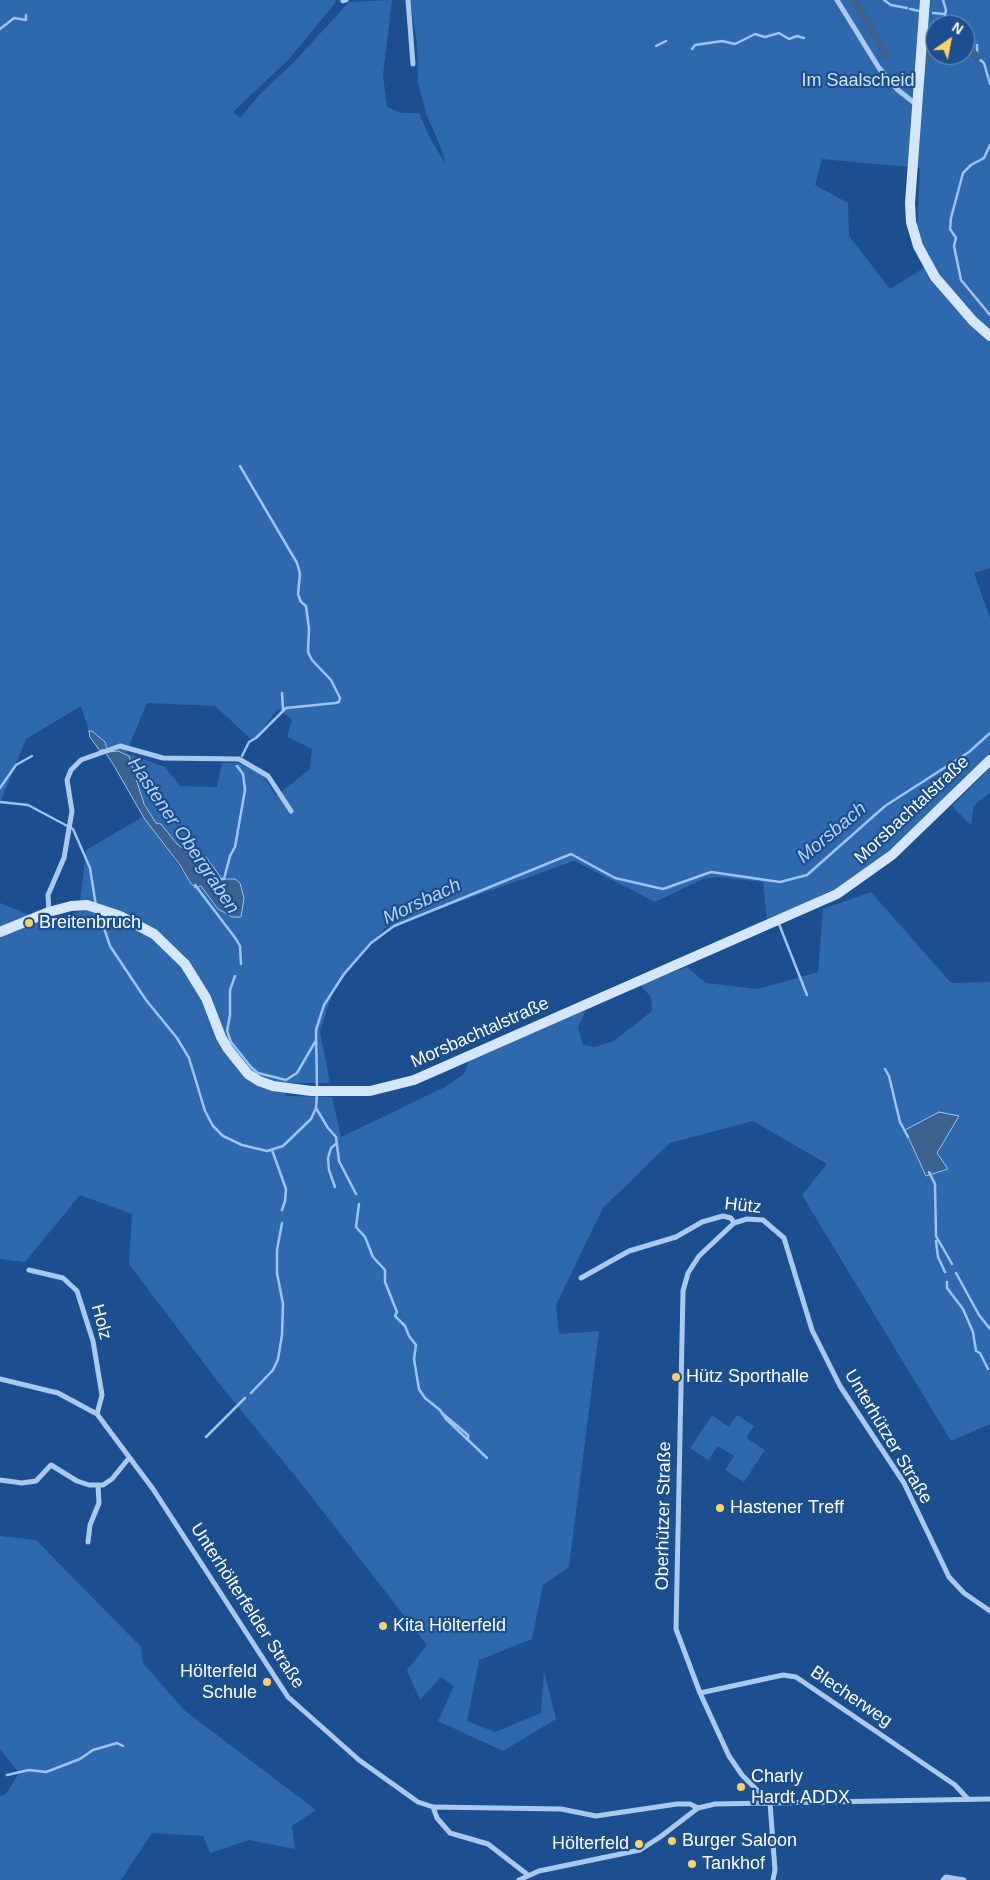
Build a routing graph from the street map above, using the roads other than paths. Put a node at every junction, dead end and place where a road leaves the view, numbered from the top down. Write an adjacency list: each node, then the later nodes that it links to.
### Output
1 (408, 0): 4 (street)
2 (837, 0): 5 (street)
3 (925, 0): 5 (main road)
4 (413, 64)
5 (917, 105): 6 (main road)
6 (990, 336)
7 (990, 760): 9 (main road, Morsbachtalstraße)
8 (291, 811): 9 (street)
9 (49, 912): 10 (main road, Morsbachtalstraße)
10 (0, 932)
11 (734, 1223): 12 (street, Hütz); 14 (street, Hütz); 22 (street, Oberhützer Straße)
12 (790, 1259): 21 (street, Unterhützer Straße)
13 (29, 1270): 16 (street, Holz)
14 (580, 1278)
15 (0, 1379): 16 (street)
16 (97, 1414): 17 (street)
17 (129, 1458): 19 (street); 26 (street, Unterhölterfelder Straße)
18 (0, 1480): 19 (street)
19 (98, 1486): 20 (street)
20 (88, 1542)
21 (990, 1611)
22 (700, 1694): 23 (street, Blecherweg); 25 (street, Oberhützer Straße)
23 (968, 1799): 24 (street); 25 (street)
24 (990, 1799)
25 (770, 1803): 27 (street); 30 (street)
26 (432, 1807): 27 (street, Unterhölterfelder Straße); 28 (street)
27 (698, 1808): 28 (street)
28 (528, 1875): 29 (street)
29 (519, 1880)
30 (773, 1880)
31 (943, 1880): 32 (street)
32 (964, 1880)

